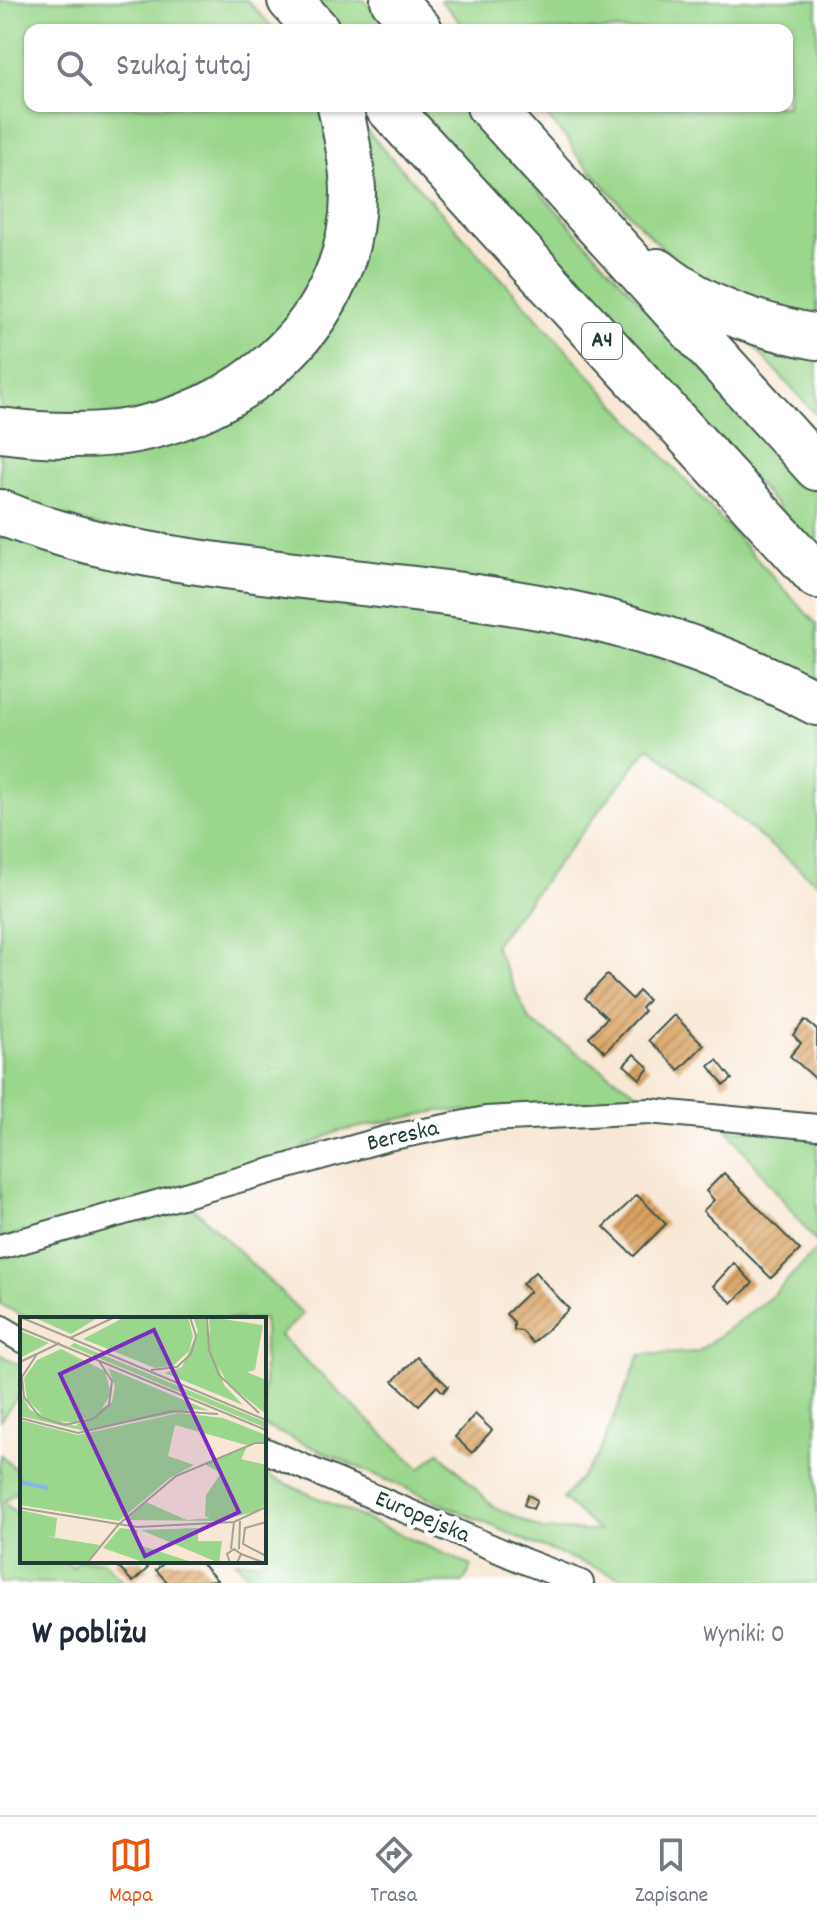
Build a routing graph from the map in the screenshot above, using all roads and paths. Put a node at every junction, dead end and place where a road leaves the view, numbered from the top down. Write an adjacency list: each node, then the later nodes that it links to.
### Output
1 (290, 0): 3 (highway)
2 (393, 0): 4 (highway)
3 (312, 24)
4 (415, 24)
5 (341, 112): 10 (highway)
6 (392, 112): 13 (highway, A4)
7 (494, 112): 8 (highway)
8 (585, 211): 9 (highway); 11 (highway)
9 (817, 337)
10 (0, 430)
11 (817, 468)
12 (0, 512): 14 (highway)
13 (817, 576)
14 (817, 703)
15 (817, 1127): 16 (street, Bereska)
16 (0, 1247)
17 (0, 1327): 18 (street)
18 (20, 1339)
19 (266, 1451): 20 (street, Europejska)
20 (581, 1583)

